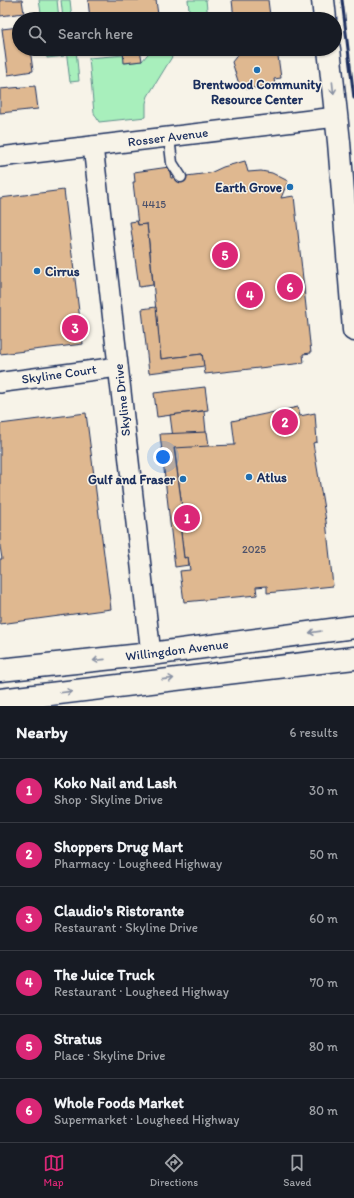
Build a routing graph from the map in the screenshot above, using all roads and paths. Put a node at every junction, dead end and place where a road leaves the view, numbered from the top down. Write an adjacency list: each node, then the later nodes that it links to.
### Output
1 (323, 0): 2 (main road)
2 (324, 12)
3 (330, 56): 4 (main road, one-way to 4)
4 (336, 117): 5 (street, Rosser Avenue); 9 (main road)
5 (169, 137): 6 (street, Rosser Avenue); 8 (lane)
6 (93, 146): 7 (street, Rosser Avenue); 10 (street, Skyline Drive)
7 (0, 157)
8 (181, 177)
9 (354, 330)
10 (118, 367): 11 (street, Skyline Court); 13 (street, Skyline Drive)
11 (0, 383)
12 (354, 627): 13 (main road, Willingdon Avenue, one-way to 13)
13 (151, 654): 15 (main road, Willingdon Avenue, one-way to 15)
14 (354, 658): 16 (main road, one-way to 14)
15 (0, 670)
16 (0, 700)

